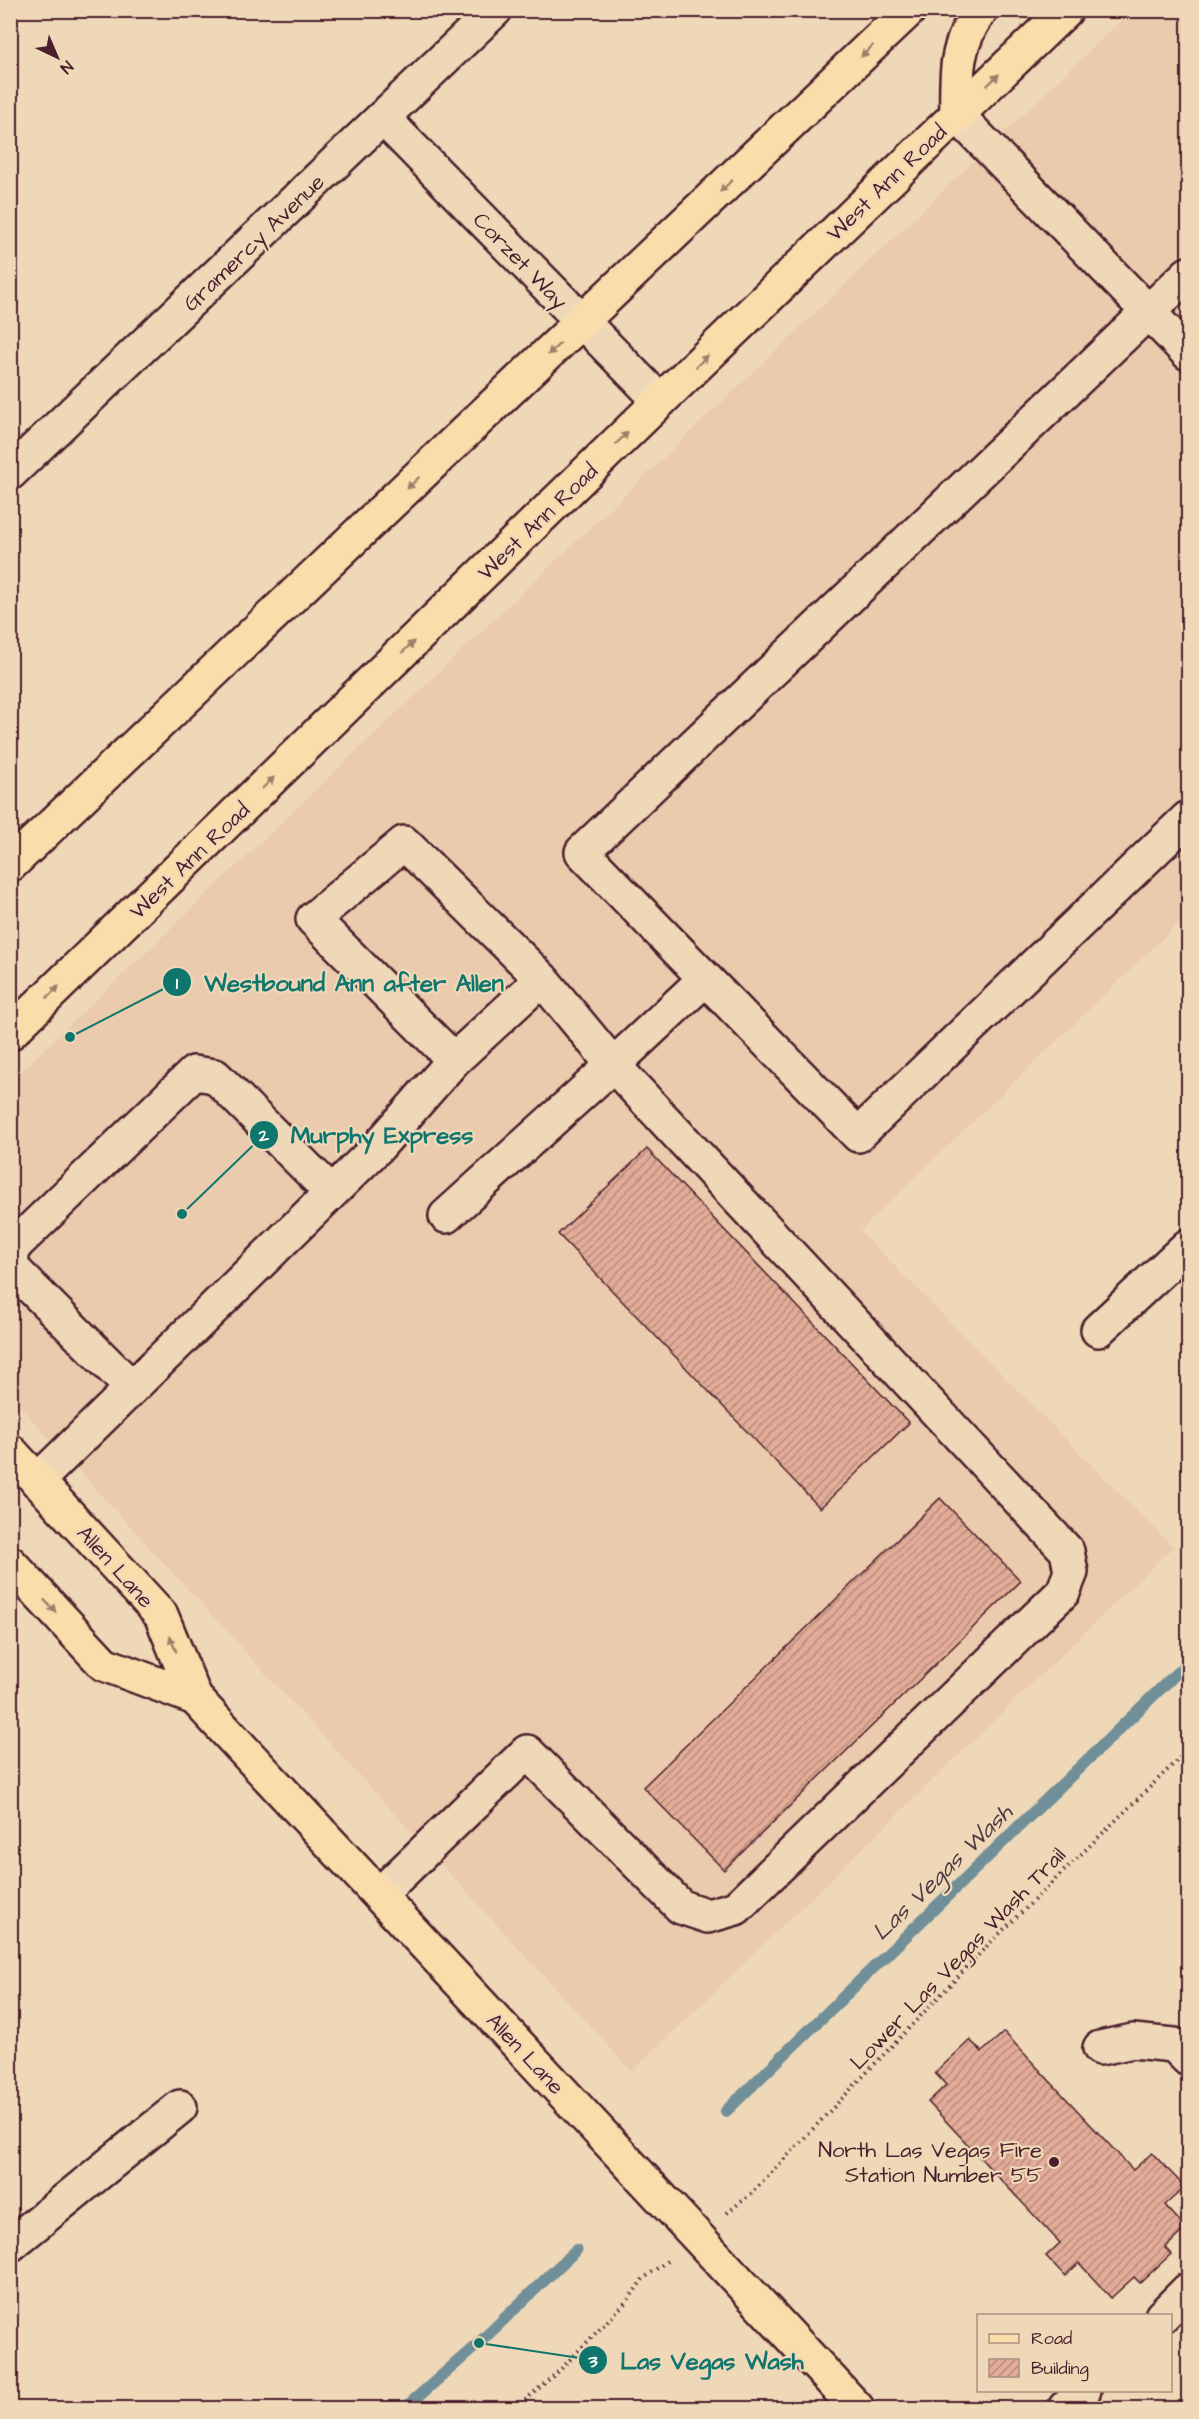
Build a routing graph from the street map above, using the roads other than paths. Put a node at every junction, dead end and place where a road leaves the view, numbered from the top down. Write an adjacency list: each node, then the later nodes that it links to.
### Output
1 (495, 10): 6 (street, Gramercy Avenue)
2 (909, 10): 9 (main road, one-way to 9)
3 (981, 10): 5 (main road)
4 (1066, 10): 5 (main road, West Ann Road, one-way to 4)
5 (957, 115): 8 (street); 11 (main road, West Ann Road, one-way to 5)
6 (383, 118): 9 (street, Corzet Way); 12 (street, Gramercy Avenue)
7 (1188, 274): 8 (street)
8 (1149, 312): 10 (street); 15 (street)
9 (582, 322): 11 (street, Corzet Way); 14 (main road, one-way to 14)
10 (1188, 353)
11 (660, 401): 17 (main road, West Ann Road, one-way to 11)
12 (10, 473)
13 (1188, 818): 15 (street)
14 (10, 865)
15 (705, 979): 19 (street)
16 (542, 980): 18 (street); 18 (street); 19 (street)
17 (10, 1033)
18 (454, 1060): 20 (street)
19 (613, 1065): 21 (street); 29 (street)
20 (331, 1192): 24 (street); 24 (street)
21 (446, 1216)
22 (1188, 1246): 23 (street)
23 (1098, 1330)
24 (132, 1388): 26 (street)
25 (10, 1451): 26 (main road, Allen Lane)
26 (38, 1480): 28 (main road, Allen Lane, one-way to 26)
27 (10, 1563): 28 (main road, Allen Lane, one-way to 28)
28 (195, 1698): 29 (main road, Allen Lane)
29 (379, 1895): 37 (main road, Allen Lane)
30 (1100, 2048): 31 (street)
31 (1188, 2060)
32 (180, 2107): 33 (street)
33 (10, 2245)
34 (1188, 2290): 35 (street)
35 (1164, 2314)
36 (1083, 2392): 38 (street)
37 (857, 2409)
38 (1065, 2409)

